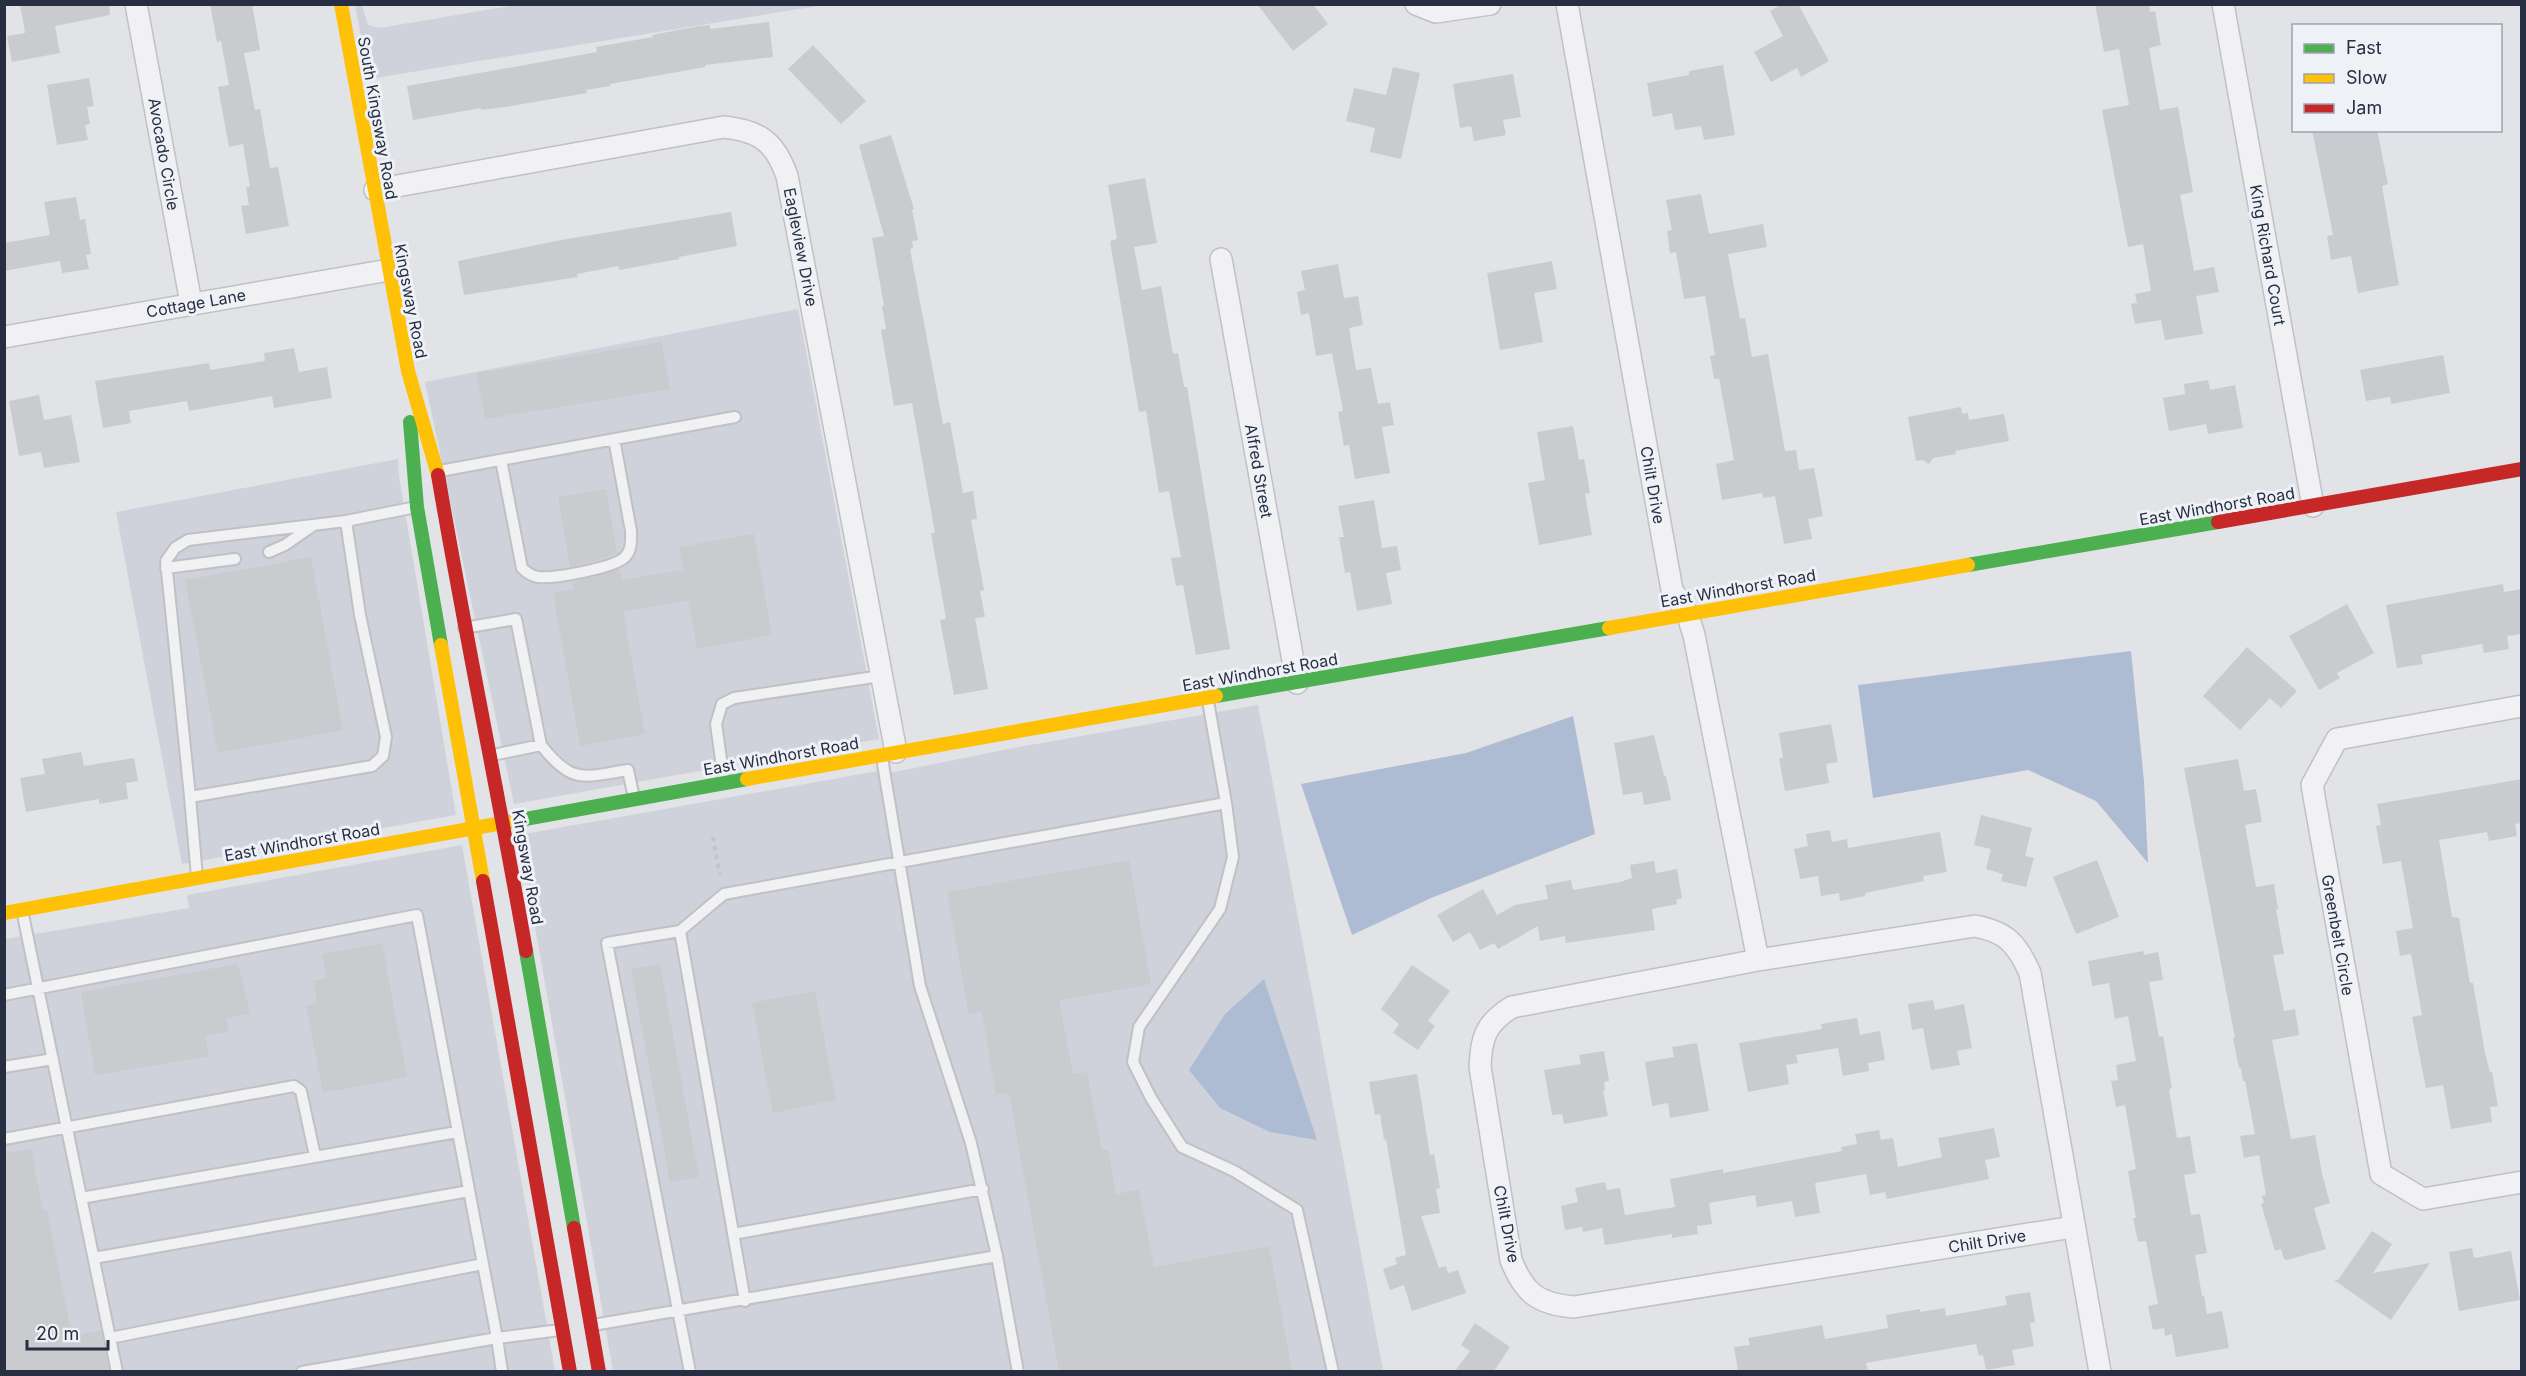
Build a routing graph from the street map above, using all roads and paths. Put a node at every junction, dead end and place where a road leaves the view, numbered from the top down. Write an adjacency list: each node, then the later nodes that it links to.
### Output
1 (136, 4): 11 (street, Avocado Circle)
2 (341, 4): 7 (street, South Kingsway Road)
3 (1416, 4): 4 (street)
4 (1490, 4)
5 (1567, 4): 26 (street, Chilt Drive)
6 (2223, 4): 19 (street, King Richard Court)
7 (375, 190): 8 (street, South Kingsway Road); 28 (street, Eagleview Drive)
8 (382, 237): 10 (street, Kingsway Road)
9 (1221, 260): 29 (street, Alfred Street)
10 (389, 270): 11 (street, Cottage Lane); 13 (street, Kingsway Road)
11 (191, 303): 12 (street, Cottage Lane)
12 (4, 337)
13 (408, 371): 18 (street, Kingsway Road); 20 (street, Kingsway Road)
14 (735, 417): 15 (lane)
15 (614, 439): 16 (lane); 16 (lane)
16 (501, 460): 18 (lane)
17 (2522, 469): 19 (street, East Windhorst Road)
18 (437, 472): 27 (street, Kingsway Road)
19 (2313, 506): 26 (street, East Windhorst Road)
20 (417, 507): 21 (lane); 40 (street, Kingsway Road)
21 (346, 521): 22 (lane); 36 (lane)
22 (314, 525): 23 (lane); 25 (lane)
23 (269, 552)
24 (235, 559): 25 (lane)
25 (166, 568): 36 (lane)
26 (1688, 613): 29 (street, East Windhorst Road); 48 (street, Chilt Drive)
27 (464, 628): 32 (lane); 34 (street, Kingsway Road)
28 (881, 676): 33 (street, Eagleview Drive); 35 (lane)
29 (1297, 683): 30 (street, East Windhorst Road)
30 (1207, 698): 33 (street, East Windhorst Road); 38 (lane)
31 (2522, 706): 57 (street, Greenbelt Circle)
32 (541, 746): 34 (lane); 37 (lane)
33 (889, 753): 35 (street, East Windhorst Road); 42 (lane)
34 (490, 756): 39 (street, Kingsway Road)
35 (724, 783): 37 (street, East Windhorst Road)
36 (190, 797): 44 (lane)
37 (634, 799): 39 (street, East Windhorst Road)
38 (1227, 803): 42 (lane); 78 (lane)
39 (503, 822): 40 (street, East Windhorst Road); 68 (street, Kingsway Road)
40 (473, 828): 44 (street, East Windhorst Road); 68 (street, Kingsway Road)
41 (712, 837): 43 (path)
42 (900, 861): 47 (lane); 58 (lane)
43 (720, 876)
44 (197, 878): 45 (street, East Windhorst Road)
45 (22, 909): 46 (street, East Windhorst Road); 49 (lane)
46 (4, 912)
47 (680, 931): 62 (lane); 67 (lane)
48 (1758, 960): 61 (street, Chilt Drive); 61 (street, Chilt Drive)
49 (38, 988): 50 (lane); 51 (lane); 54 (lane)
50 (4, 995)
51 (53, 1059): 52 (lane); 53 (lane)
52 (4, 1067)
53 (67, 1127): 55 (lane); 56 (lane); 60 (lane)
54 (457, 1132): 56 (lane); 59 (lane)
55 (4, 1139)
56 (315, 1156): 60 (lane)
57 (2522, 1182)
58 (983, 1189): 62 (lane); 63 (lane)
59 (469, 1191): 64 (lane); 65 (lane)
60 (81, 1198): 64 (lane)
61 (2073, 1227): 79 (street, Chilt Drive)
62 (733, 1234): 66 (lane)
63 (998, 1256): 66 (lane); 77 (lane)
64 (93, 1258): 69 (lane)
65 (483, 1264): 69 (lane); 70 (lane)
66 (745, 1300): 67 (lane)
67 (679, 1312): 68 (lane); 76 (lane)
68 (576, 1327): 70 (lane); 74 (street, Kingsway Road); 75 (street, Kingsway Road)
69 (110, 1338): 71 (lane)
70 (497, 1338): 72 (lane); 73 (lane)
71 (117, 1371)
72 (302, 1371)
73 (502, 1371)
74 (570, 1371)
75 (599, 1371)
76 (690, 1371)
77 (1018, 1371)
78 (1333, 1371)
79 (2100, 1371)

